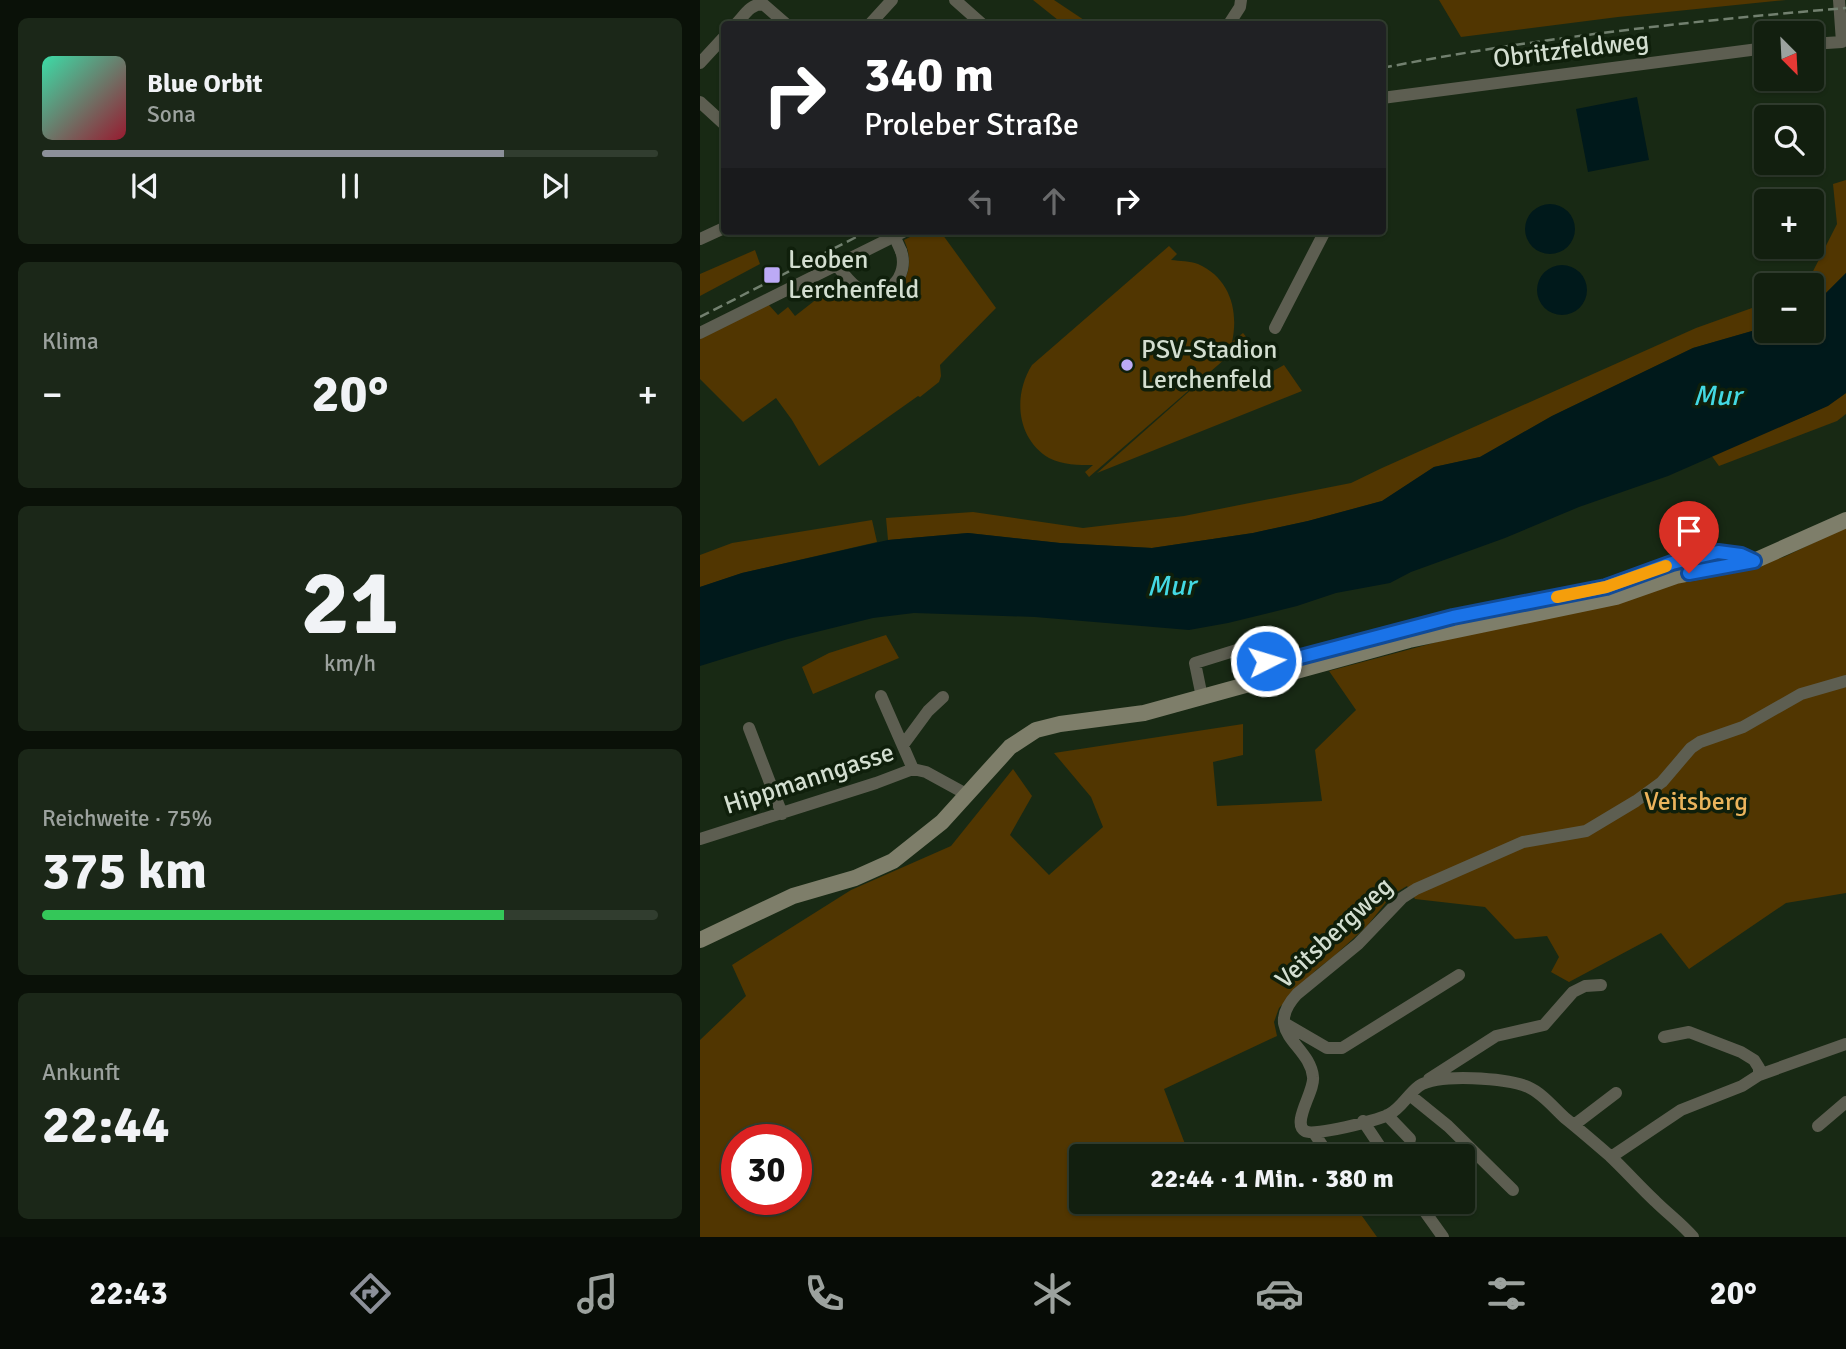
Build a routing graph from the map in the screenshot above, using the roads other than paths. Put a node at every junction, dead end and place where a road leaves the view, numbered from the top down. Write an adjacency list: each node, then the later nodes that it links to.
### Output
1 (892, 0): 7 (street)
2 (955, 0): 8 (street)
3 (1241, 0): 9 (street)
4 (1839, 0): 11 (street)
5 (739, 21): 6 (street)
6 (783, 21)
7 (873, 21)
8 (979, 21)
9 (1230, 21)
10 (721, 40): 13 (street)
11 (1824, 43)
12 (1754, 50): 14 (street, Obritzfeldweg)
13 (700, 63)
14 (1386, 97)
15 (700, 102): 16 (street)
16 (721, 121)
17 (721, 230): 21 (street)
18 (894, 235): 22 (street, bridge)
19 (897, 235): 22 (street)
20 (1323, 235): 23 (street)
21 (703, 239)
22 (836, 265): 24 (street)
23 (1275, 328)
24 (700, 333)
25 (1846, 520): 26 (main road)
26 (1754, 561): 30 (main road); 30 (street)
27 (1846, 681): 40 (street, Veitsbergweg)
28 (881, 696): 32 (street)
29 (943, 697): 32 (street)
30 (1202, 697): 34 (main road)
31 (748, 728): 35 (street)
32 (903, 746): 33 (street)
33 (913, 769): 34 (street, Hippmanngasse); 35 (street, Hippmanngasse)
34 (968, 795): 37 (main road)
35 (782, 814): 36 (street, Hippmanngasse)
36 (700, 839)
37 (700, 940)
38 (1459, 975): 40 (street)
39 (1601, 985): 44 (street)
40 (1284, 1023): 51 (street, Veitsbergweg)
41 (1664, 1037): 43 (street)
42 (1846, 1044): 43 (street)
43 (1759, 1075): 55 (street)
44 (1415, 1091): 47 (street); 49 (street); 56 (street)
45 (1616, 1093): 49 (street)
46 (1846, 1102): 50 (street)
47 (1387, 1115): 48 (street); 52 (street)
48 (1363, 1121): 51 (street); 54 (street)
49 (1574, 1125): 55 (street)
50 (1818, 1126)
51 (1314, 1133): 53 (street)
52 (1410, 1139)
53 (1321, 1144)
54 (1378, 1144)
55 (1611, 1157): 59 (street)
56 (1513, 1190)
57 (1427, 1214): 58 (street)
58 (1443, 1237)
59 (1693, 1237)

